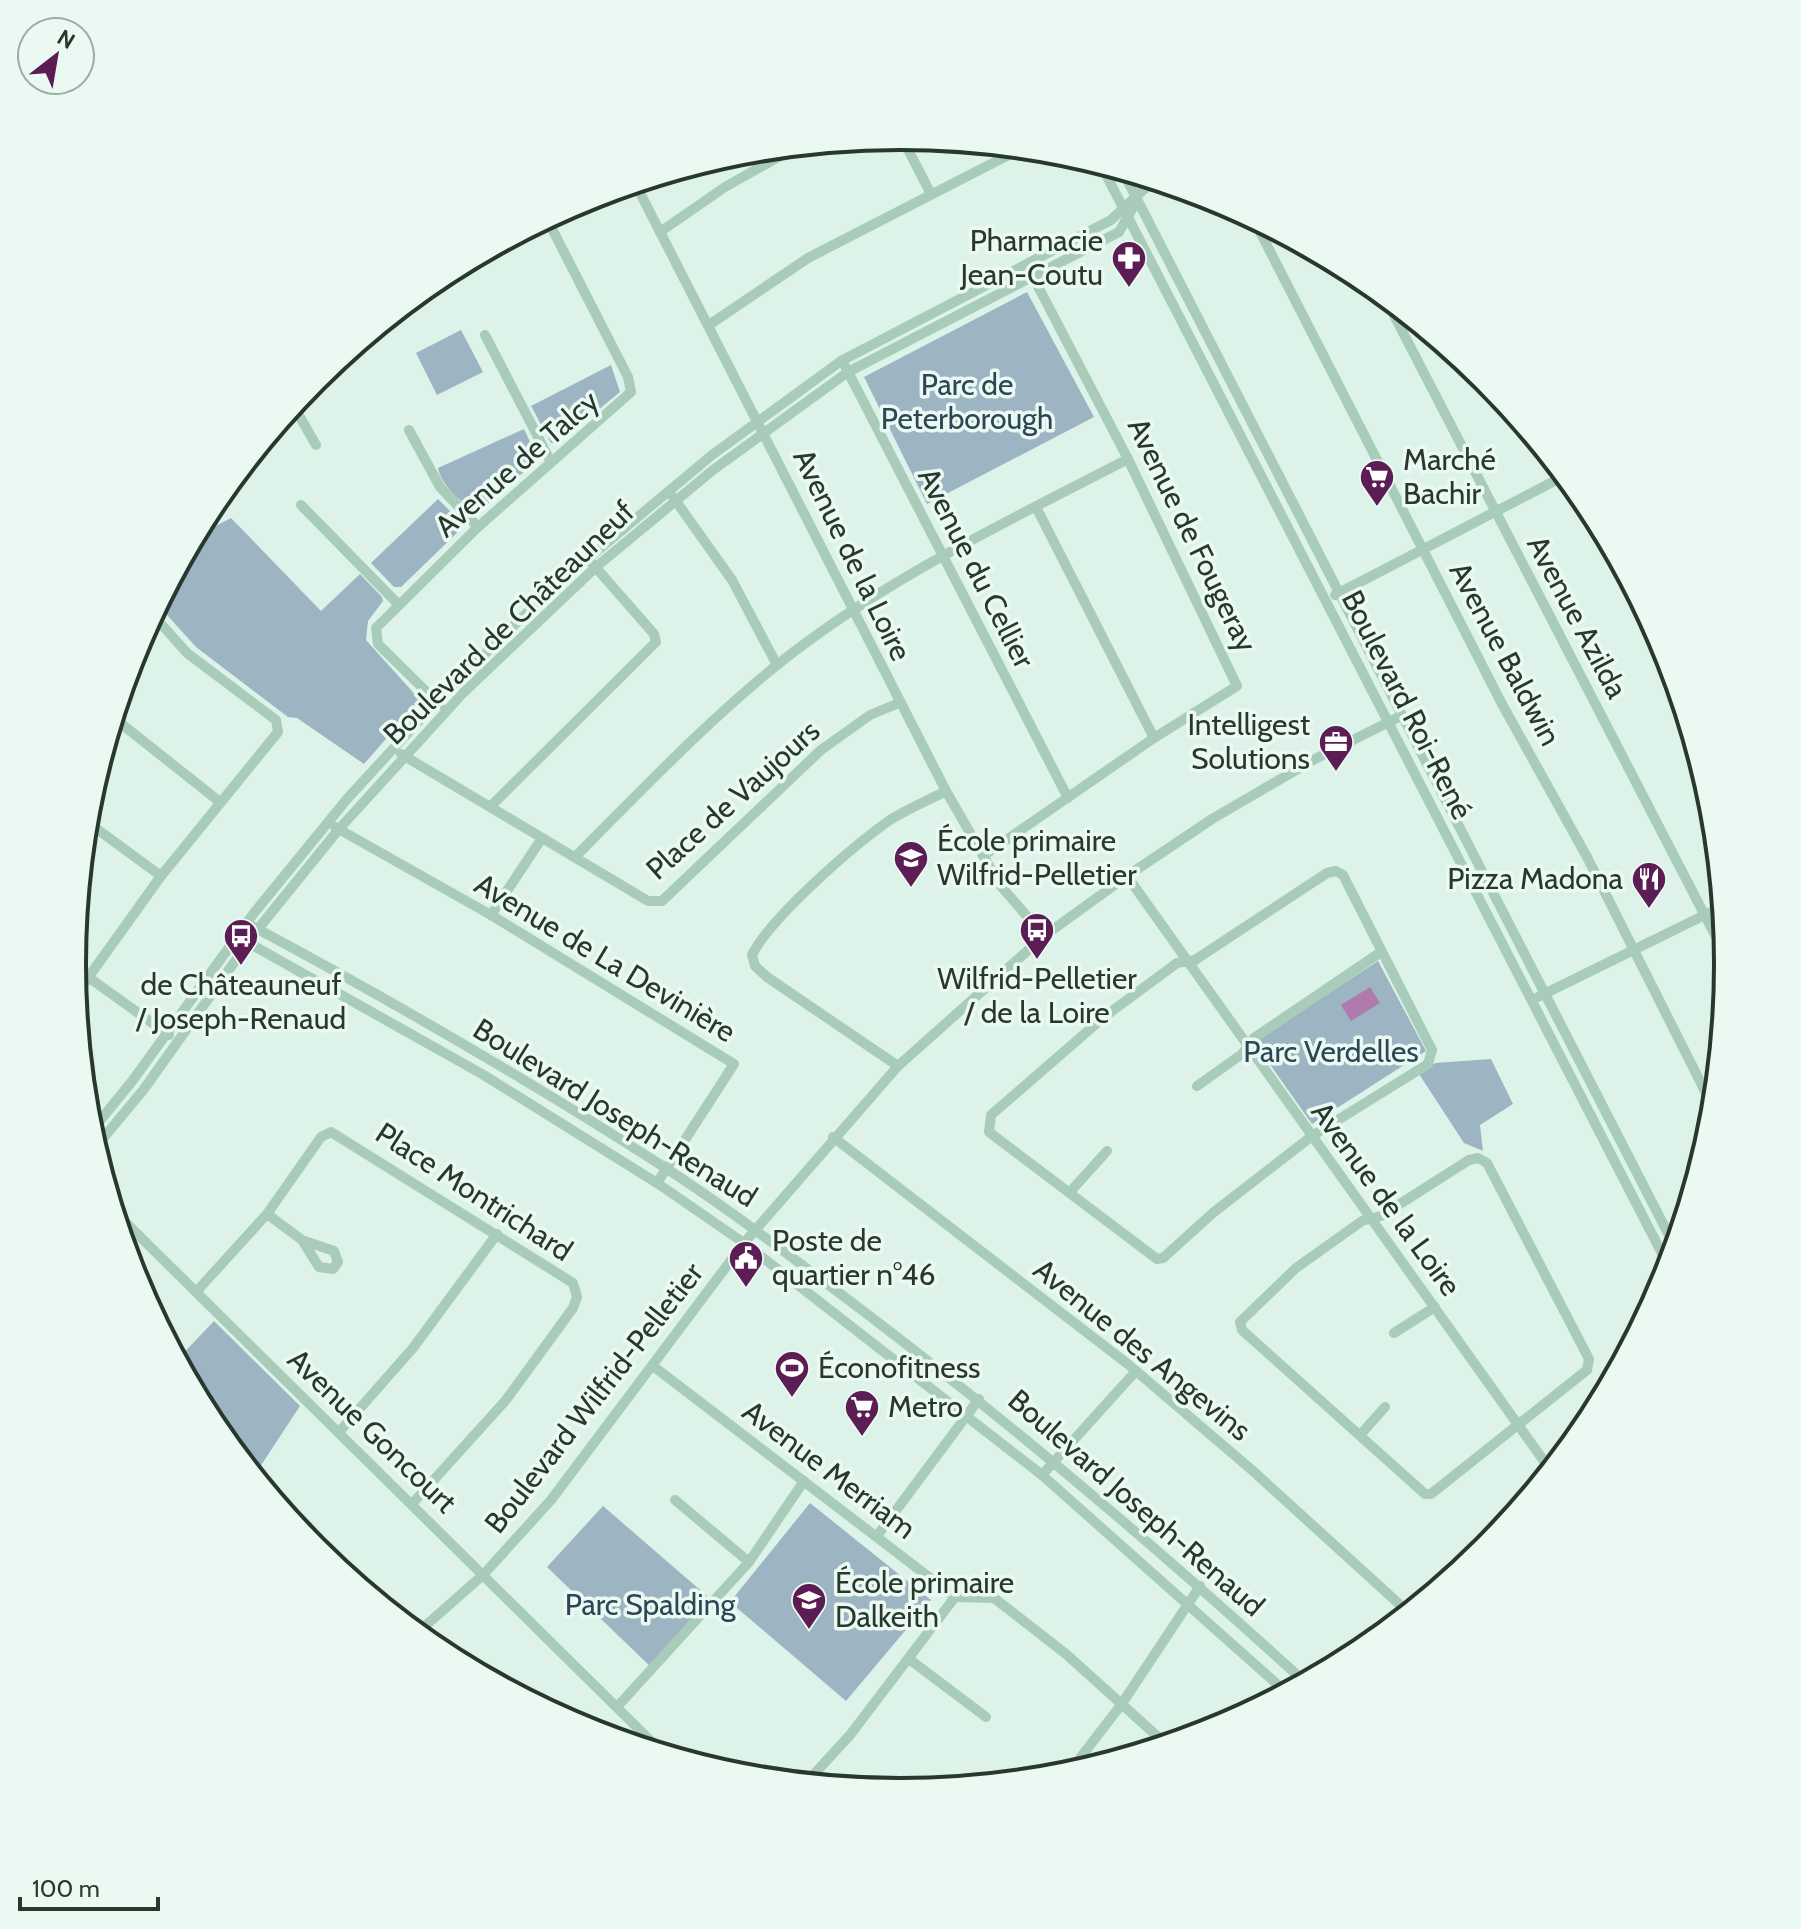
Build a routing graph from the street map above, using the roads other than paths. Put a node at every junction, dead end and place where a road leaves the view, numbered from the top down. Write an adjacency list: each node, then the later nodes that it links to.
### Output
1 (908, 150): 8 (street)
2 (1005, 157): 8 (street)
3 (769, 161): 12 (street)
4 (1107, 177): 10 (street, Boulevard Roi-René)
5 (1129, 183): 9 (street, Boulevard Roi-René)
6 (1149, 189): 9 (street, Boulevard de Châteauneuf)
7 (640, 193): 12 (street, Avenue de la Loire)
8 (931, 194): 17 (street)
9 (1137, 198): 10 (street, Boulevard de Châteauneuf); 39 (street, Boulevard Roi-René)
10 (1126, 215): 14 (street, Boulevard de Châteauneuf); 15 (street, Boulevard de Châteauneuf); 40 (street, Boulevard Roi-René)
11 (552, 229): 27 (street, Avenue de Talcy)
12 (660, 232): 17 (street, Avenue de la Loire)
13 (1261, 234): 35 (street, Avenue Baldwin)
14 (1027, 264): 15 (street, Avenue de Fougeray); 19 (street, Boulevard de Châteauneuf)
15 (1033, 276): 20 (street, Boulevard de Châteauneuf); 26 (street, Avenue de Fougeray)
16 (1395, 317): 33 (street, Avenue Azilda)
17 (709, 325): 22 (street, Avenue de la Loire)
18 (485, 335): 27 (street)
19 (841, 361): 20 (street, Avenue du Cellier); 22 (street, Boulevard de Châteauneuf)
20 (848, 372): 24 (street, Boulevard de Châteauneuf); 36 (street, Avenue du Cellier)
21 (299, 416): 25 (street)
22 (757, 420): 24 (street, Avenue de la Loire); 29 (street, Boulevard de Châteauneuf)
23 (409, 430): 34 (street)
24 (763, 432): 30 (street, Boulevard de Châteauneuf); 42 (street, Avenue de la Loire)
25 (316, 445)
26 (1128, 459): 32 (street); 51 (street, Avenue de Fougeray)
27 (551, 462): 34 (street, Avenue de Talcy)
28 (1555, 481): 33 (street)
29 (668, 490): 30 (street); 37 (street, Boulevard de Châteauneuf)
30 (675, 500): 38 (street, Boulevard de Châteauneuf); 44 (street)
31 (301, 505): 41 (street)
32 (1036, 507): 36 (street); 51 (street)
33 (1495, 512): 35 (street); 68 (street, Avenue Azilda)
34 (478, 527): 41 (street, Avenue de Talcy)
35 (1423, 549): 39 (street); 75 (street, Avenue Baldwin)
36 (943, 555): 42 (street); 55 (street, Avenue du Cellier)
37 (587, 557): 38 (street); 45 (street, Boulevard de Châteauneuf)
38 (596, 567): 47 (street, Boulevard de Châteauneuf); 57 (street)
39 (1339, 593): 40 (street); 48 (street, Boulevard Roi-René)
40 (1326, 600): 49 (street, Boulevard Roi-René)
41 (398, 604): 45 (street, Avenue de Talcy)
42 (853, 610): 44 (street); 46 (street, Avenue de la Loire)
43 (161, 624): 56 (street)
44 (777, 665): 63 (street)
45 (437, 701): 47 (street, Avenue de Talcy); 52 (street, Boulevard de Châteauneuf)
46 (899, 703): 54 (street, Avenue de la Loire); 63 (street, Place de Vaujours)
47 (447, 711): 53 (street, Boulevard de Châteauneuf)
48 (1401, 716): 49 (street, Boulevard Wilfrid-Pelletier); 79 (street, Boulevard Roi-René)
49 (1389, 723): 65 (street, Boulevard Wilfrid-Pelletier); 80 (street, Boulevard Roi-René)
50 (123, 725): 56 (street)
51 (1154, 738): 55 (street, Avenue de Fougeray)
52 (392, 749): 53 (street, Place de Vaujours); 58 (street, Boulevard de Châteauneuf)
53 (404, 756): 57 (street, Place de Vaujours); 59 (street, Boulevard de Châteauneuf)
54 (946, 791): 62 (street, Avenue de la Loire); 84 (street)
55 (1068, 798): 62 (street, Avenue de Fougeray)
56 (220, 802): 64 (street)
57 (490, 807): 61 (street, Place de Vaujours)
58 (328, 822): 59 (street, Avenue de La Devinière); 69 (street, Boulevard de Châteauneuf)
59 (339, 829): 67 (street, Avenue de La Devinière); 70 (street, Boulevard de Châteauneuf)
60 (98, 830): 64 (street)
61 (542, 838): 63 (street, Place de Vaujours); 67 (street)
62 (983, 856): 73 (street, Avenue de la Loire)
63 (575, 857)
64 (161, 876): 78 (street)
65 (1127, 876): 73 (street, Boulevard Wilfrid-Pelletier); 77 (street, Avenue de la Loire)
66 (1713, 911): 68 (street)
67 (491, 915): 92 (street, Avenue de La Devinière)
68 (1705, 915): 71 (street, Avenue Azilda); 75 (street)
69 (246, 923): 70 (street, Boulevard Joseph-Renaud); 72 (street, Boulevard de Châteauneuf)
70 (258, 929): 74 (street, Boulevard de Châteauneuf); 92 (street, Boulevard Joseph-Renaud)
71 (1714, 932)
72 (237, 935): 74 (street, Boulevard Joseph-Renaud); 81 (street, Boulevard de Châteauneuf)
73 (1044, 936): 84 (street, Boulevard Wilfrid-Pelletier)
74 (248, 943): 82 (street, Boulevard de Châteauneuf); 93 (street, Boulevard Joseph-Renaud)
75 (1634, 949): 79 (street); 86 (street, Avenue Baldwin)
76 (1381, 952): 77 (street); 83 (street); 89 (street)
77 (1188, 962): 83 (street, Avenue de la Loire); 94 (street)
78 (88, 977): 81 (street)
79 (1544, 994): 80 (street); 100 (street, Boulevard Roi-René)
80 (1532, 1000): 103 (street, Boulevard Roi-René)
81 (166, 1034): 82 (street); 87 (street, Boulevard de Châteauneuf)
82 (178, 1041): 88 (street, Boulevard de Châteauneuf)
83 (1248, 1046): 85 (street); 89 (street, Avenue de la Loire)
84 (898, 1066): 90 (street, Boulevard Wilfrid-Pelletier)
85 (1197, 1086)
86 (1705, 1090)
87 (101, 1118)
88 (105, 1135)
89 (1312, 1136): 94 (street); 96 (street, Avenue de la Loire)
90 (833, 1137): 98 (street, Boulevard Wilfrid-Pelletier); 112 (street, Avenue des Angevins)
91 (1107, 1151): 94 (street)
92 (665, 1168): 93 (street, Avenue de La Devinière); 98 (street, Boulevard Joseph-Renaud)
93 (657, 1183): 102 (street, Boulevard Joseph-Renaud)
94 (1070, 1192)
95 (267, 1214): 99 (street, Place Montrichard); 101 (street); 106 (street, Place Montrichard)
96 (1371, 1219): 107 (street, Avenue de la Loire); 116 (street); 118 (street)
97 (129, 1226): 106 (street, Avenue Goncourt)
98 (756, 1230): 102 (street, Boulevard Wilfrid-Pelletier); 104 (street, Boulevard Joseph-Renaud)
99 (497, 1234): 117 (street); 124 (street, Place Montrichard)
100 (1669, 1235)
101 (302, 1240)
102 (744, 1243): 105 (street, Boulevard Joseph-Renaud); 111 (street, Boulevard Wilfrid-Pelletier)
103 (1662, 1253)
104 (819, 1277): 105 (street); 109 (street, Boulevard Joseph-Renaud)
105 (809, 1291): 110 (street, Boulevard Joseph-Renaud)
106 (196, 1292): 117 (street, Avenue Goncourt)
107 (1435, 1307): 108 (street); 116 (street, Avenue de la Loire)
108 (1394, 1333)
109 (896, 1334): 110 (street); 113 (street, Boulevard Joseph-Renaud)
110 (885, 1350): 115 (street, Boulevard Joseph-Renaud)
111 (653, 1366): 122 (street, Avenue Merriam); 127 (street, Boulevard Wilfrid-Pelletier)
112 (1136, 1371): 119 (street); 131 (street, Avenue des Angevins)
113 (979, 1399): 115 (street); 119 (street, Boulevard Joseph-Renaud)
114 (1385, 1407): 118 (street)
115 (968, 1414): 121 (street, Boulevard Joseph-Renaud); 125 (street)
116 (1518, 1424): 118 (street); 120 (street, Avenue de la Loire)
117 (339, 1432): 124 (street, Avenue Goncourt)
118 (1361, 1434)
119 (1054, 1461): 121 (street); 128 (street, Boulevard Joseph-Renaud)
120 (1545, 1462)
121 (1042, 1475): 130 (street, Boulevard Joseph-Renaud)
122 (804, 1481): 125 (street, Avenue Merriam); 126 (street)
123 (675, 1500): 126 (street)
124 (412, 1504): 127 (street, Avenue Goncourt)
125 (877, 1536): 129 (street, Avenue Merriam)
126 (749, 1562): 137 (street)
127 (483, 1575): 132 (street, Boulevard Wilfrid-Pelletier); 137 (street, Avenue Goncourt)
128 (1200, 1586): 130 (street); 134 (street, Boulevard Joseph-Renaud)
129 (955, 1597): 133 (street); 136 (street)
130 (1188, 1603): 135 (street, Boulevard Joseph-Renaud); 136 (street)
131 (1402, 1606)
132 (425, 1626)
133 (909, 1659): 138 (street); 142 (street)
134 (1298, 1675)
135 (1279, 1686)
136 (1121, 1705): 139 (street); 141 (street)
137 (617, 1707): 140 (street, Avenue Goncourt)
138 (986, 1717)
139 (1158, 1737)
140 (649, 1739)
141 (1080, 1758)
142 (813, 1774)

